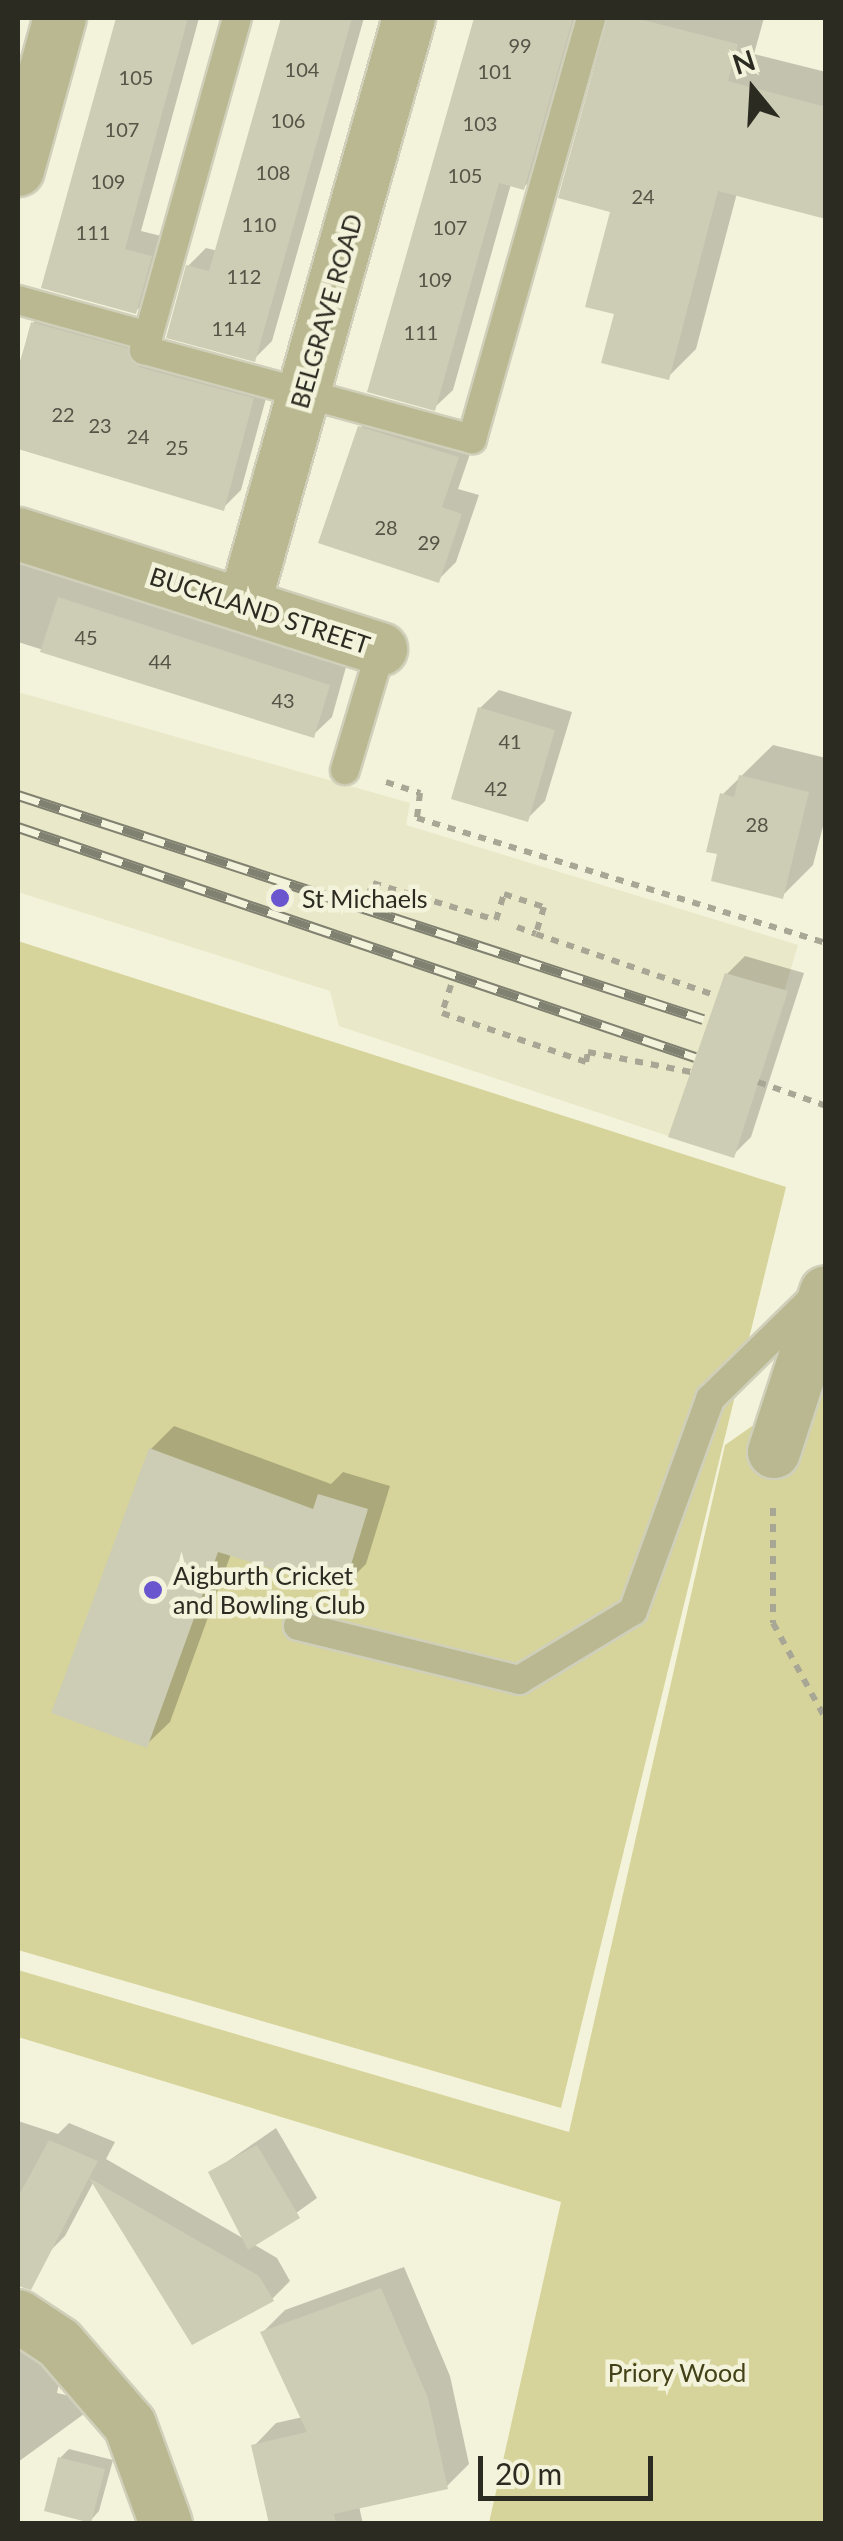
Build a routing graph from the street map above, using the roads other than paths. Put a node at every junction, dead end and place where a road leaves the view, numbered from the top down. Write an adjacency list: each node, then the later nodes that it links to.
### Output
1 (60, 18): 5 (street)
2 (237, 18): 7 (lane)
3 (409, 18): 8 (street, BELGRAVE ROAD)
4 (591, 18): 8 (lane)
5 (18, 170)
6 (18, 300): 7 (lane)
7 (148, 336): 8 (lane)
8 (302, 398): 10 (street, BELGRAVE ROAD)
9 (18, 534): 10 (street, BUCKLAND STREET)
10 (244, 605): 11 (street, BUCKLAND STREET)
11 (381, 649): 12 (lane, BUCKLAND STREET)
12 (345, 770)
13 (826, 1289): 14 (street); 15 (lane)
14 (774, 1452)
15 (298, 1626)
16 (18, 2316): 17 (street)
17 (166, 2524)

